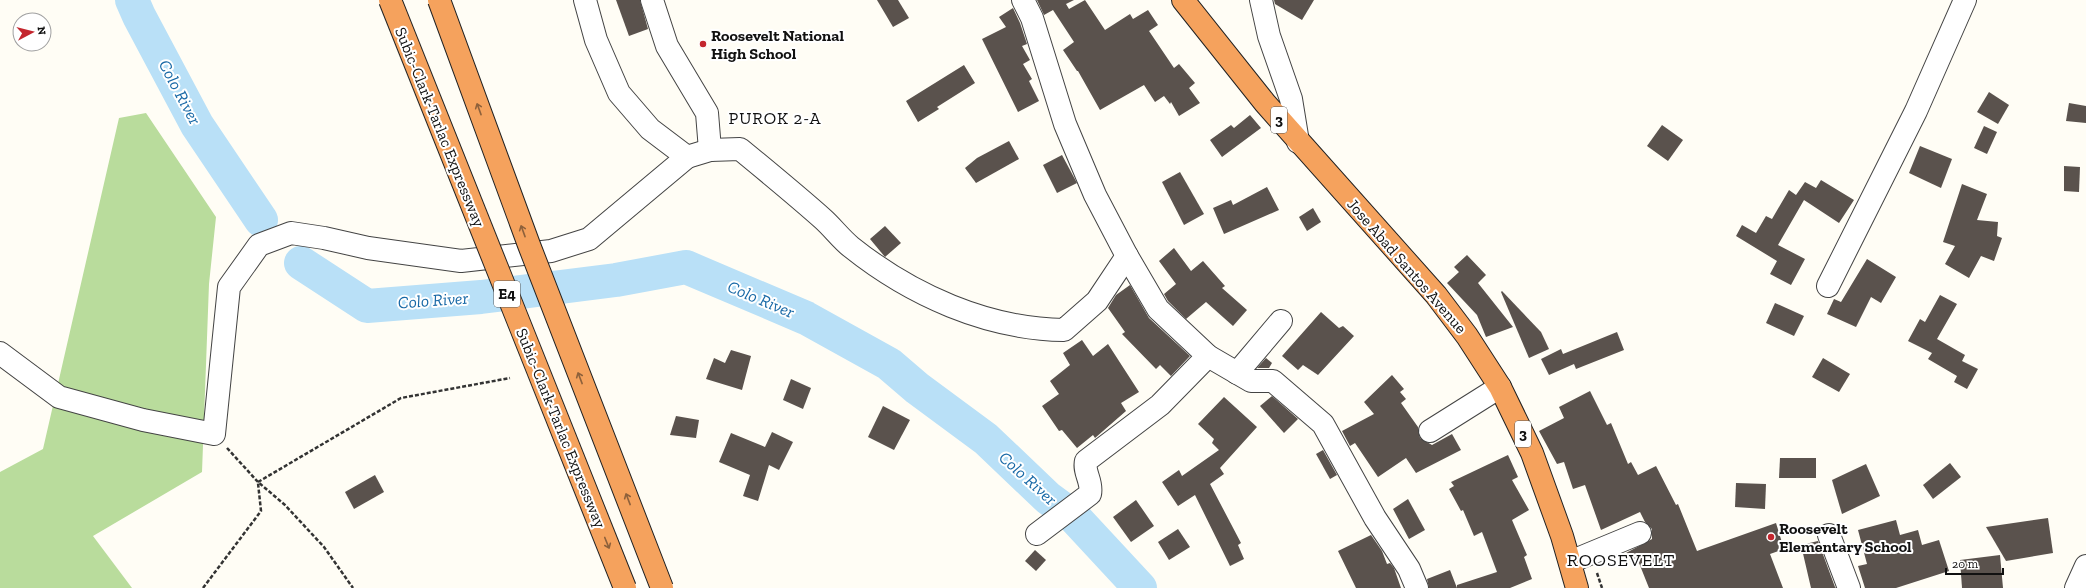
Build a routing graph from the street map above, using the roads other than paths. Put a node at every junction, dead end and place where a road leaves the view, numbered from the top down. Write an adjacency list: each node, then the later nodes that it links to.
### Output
1 (390, 0): 27 (highway, Subic-Clark-Tarlac Expressway / E4, one-way to 27, bridge)
2 (439, 0): 28 (highway, E4, one-way to 2, bridge)
3 (585, 0): 13 (street)
4 (652, 0): 12 (street)
5 (1023, 0): 14 (street)
6 (1183, 0): 10 (highway, Jose Abad Santos Avenue / 3)
7 (1194, 0): 10 (highway, Jose Abad Santos Avenue / 3)
8 (1261, 0): 11 (street)
9 (1965, 0): 15 (street)
10 (1201, 21): 11 (highway, Jose Abad Santos Avenue / 3)
11 (1298, 142): 20 (highway, Jose Abad Santos Avenue / 3)
12 (710, 150): 13 (street); 14 (street)
13 (687, 157): 17 (street)
14 (1127, 256): 18 (street)
15 (1828, 286)
16 (1281, 321): 19 (street)
17 (0, 353)
18 (1208, 356): 19 (street); 22 (street)
19 (1237, 373): 29 (street)
20 (1500, 387): 21 (street); 25 (highway, Jose Abad Santos Avenue / 3)
21 (1430, 431)
22 (1041, 531)
23 (1640, 533): 25 (street)
24 (1829, 535): 31 (street)
25 (1570, 562): 30 (highway, Jose Abad Santos Avenue / 3)
26 (2086, 566): 32 (street)
27 (625, 588)
28 (662, 588)
29 (1417, 588)
30 (1577, 588)
31 (1849, 588)
32 (2076, 588)

